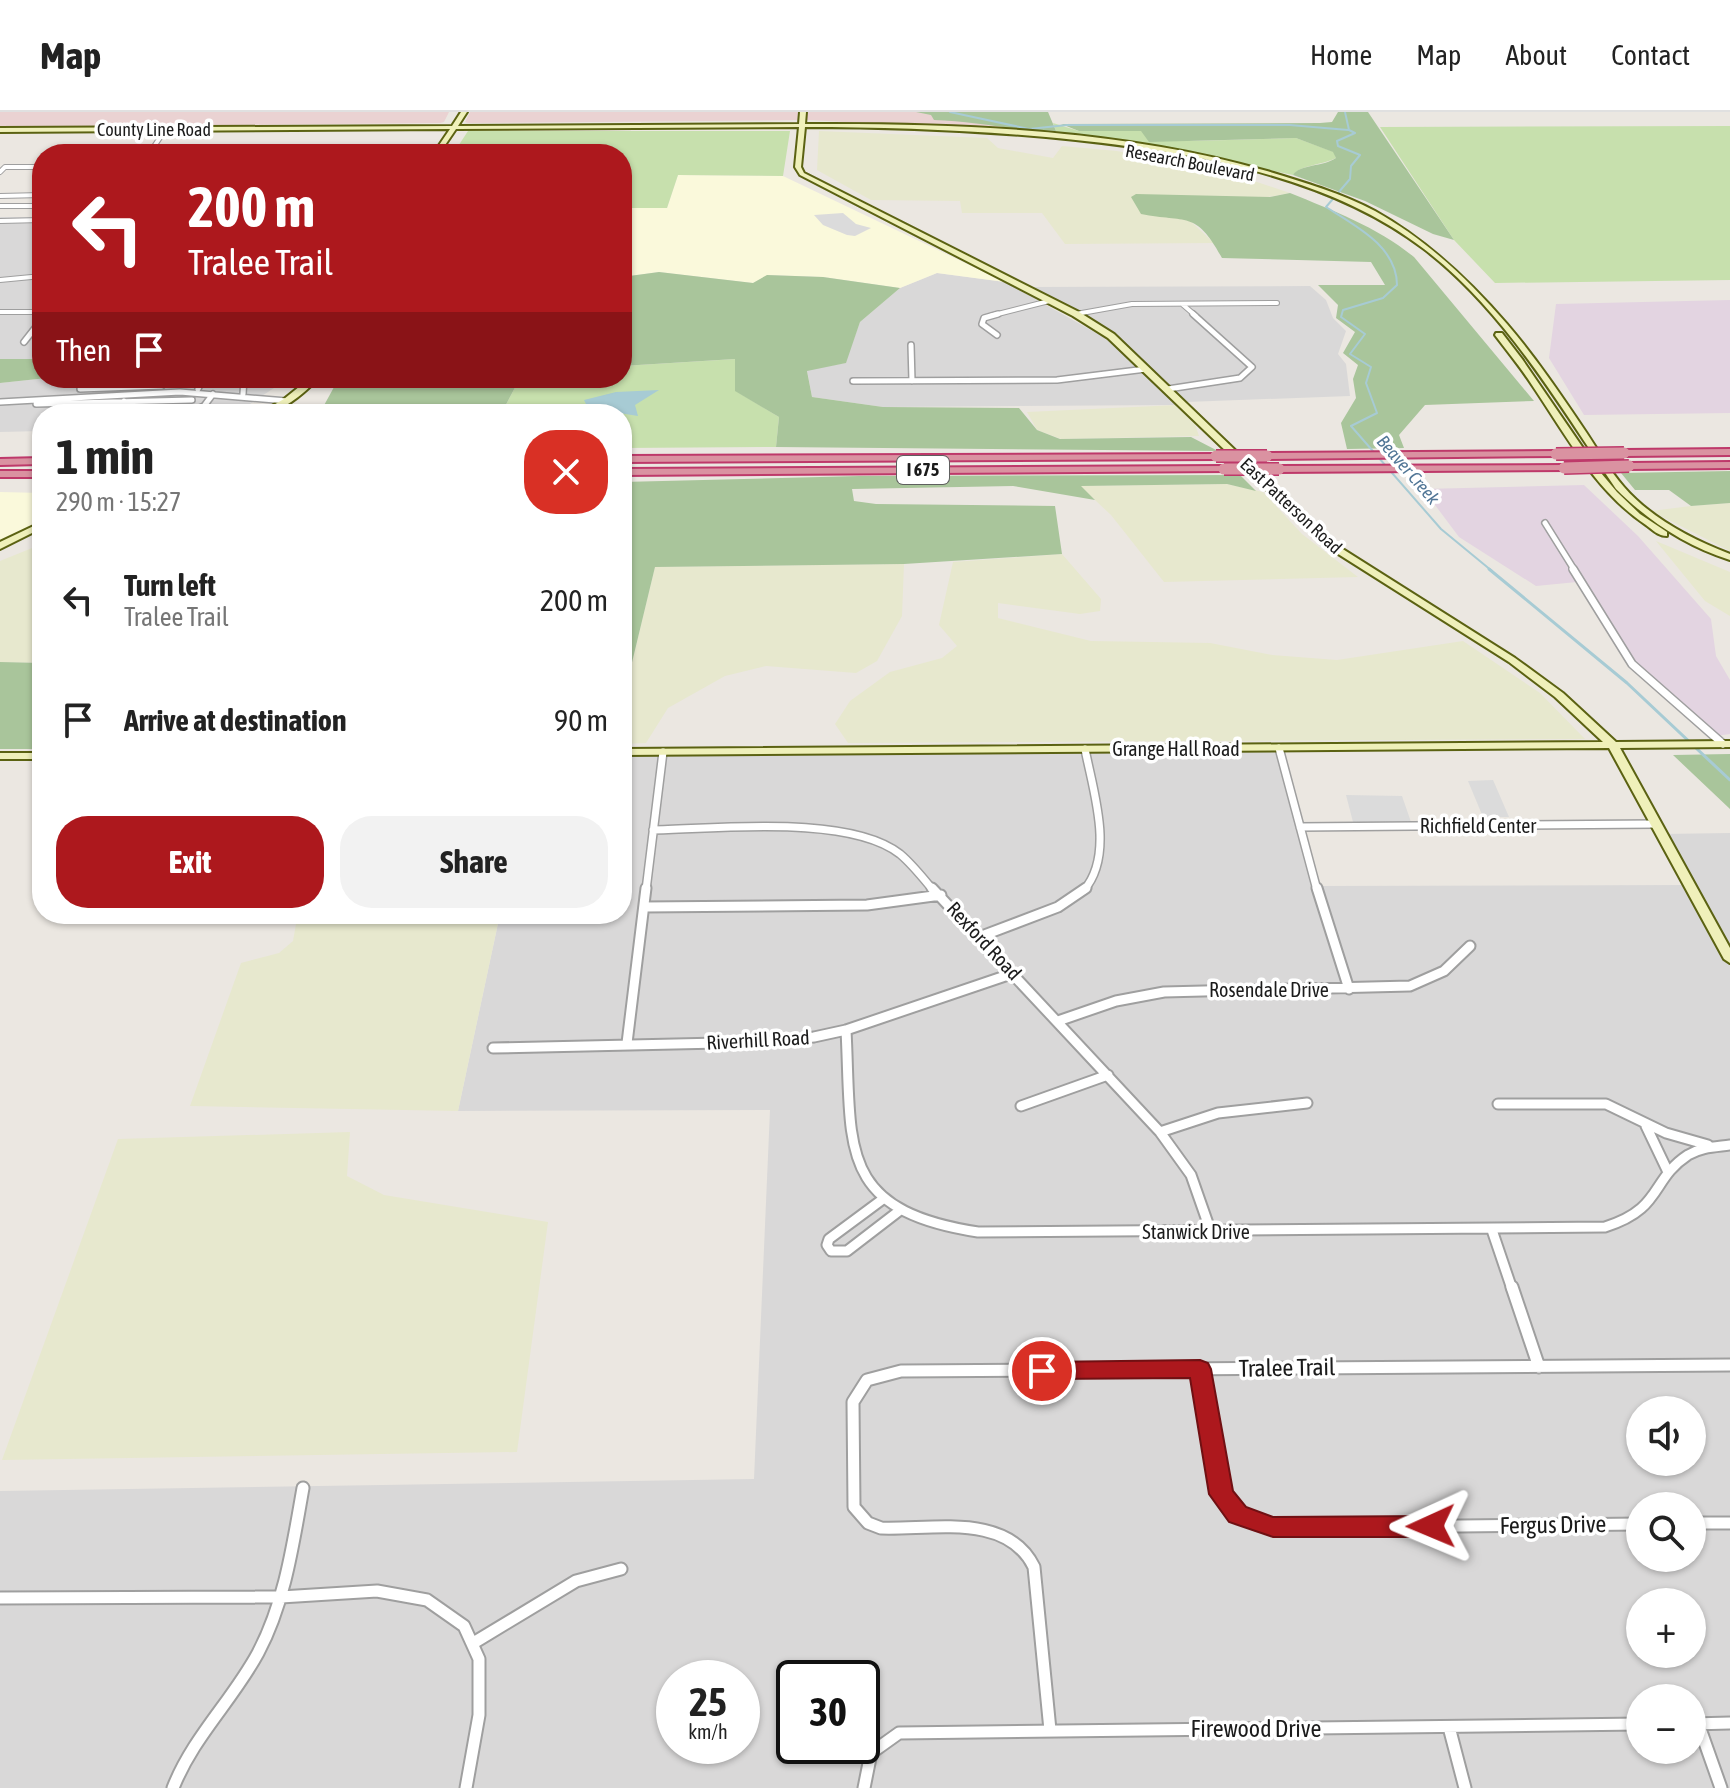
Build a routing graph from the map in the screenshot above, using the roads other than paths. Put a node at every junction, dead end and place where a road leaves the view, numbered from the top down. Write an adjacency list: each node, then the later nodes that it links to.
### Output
1 (455, 112): 5 (main road)
2 (464, 112): 5 (main road)
3 (803, 112): 4 (main road)
4 (801, 126): 5 (main road, Research Boulevard); 14 (main road, Research Boulevard); 21 (main road, East Patterson Road)
5 (451, 127): 7 (main road, County Line Road); 9 (main road)
6 (0, 130): 7 (main road, County Line Road)
7 (165, 130): 8 (street)
8 (156, 144)
9 (442, 144)
10 (32, 168): 11 (street)
11 (2, 170)
12 (32, 195): 13 (street)
13 (0, 196)
14 (1346, 205): 62 (main road, Research Boulevard); 63 (main road, Research Boulevard)
15 (0, 206): 16 (street)
16 (32, 206)
17 (32, 220): 18 (street)
18 (0, 221)
19 (32, 277): 20 (street)
20 (0, 280)
21 (1049, 301): 26 (main road, East Patterson Road); 28 (street)
22 (1277, 303): 23 (street)
23 (1182, 304): 26 (street); 39 (street)
24 (0, 312): 25 (street)
25 (32, 312)
26 (1076, 314): 31 (main road, East Patterson Road)
27 (32, 332): 29 (street)
28 (997, 335)
29 (24, 342)
30 (911, 345): 33 (street)
31 (1146, 369): 33 (street); 39 (main road, East Patterson Road)
32 (853, 381): 33 (street)
33 (912, 381)
34 (104, 388): 38 (street)
35 (137, 388): 41 (street)
36 (243, 388): 43 (street)
37 (303, 388): 45 (main road)
38 (87, 389): 40 (street)
39 (1168, 389): 65 (main road, East Patterson Road)
40 (43, 393)
41 (131, 393): 42 (street); 46 (street); 47 (street)
42 (213, 394): 43 (street); 49 (street)
43 (243, 394): 45 (street)
44 (192, 400): 47 (street)
45 (287, 401): 50 (main road)
46 (0, 402)
47 (123, 403): 48 (street)
48 (36, 404)
49 (205, 404)
50 (281, 404)
51 (1730, 451): 52 (highway, I 675, bridge)
52 (632, 459)
53 (32, 461): 54 (highway)
54 (0, 462)
55 (1730, 465): 56 (highway, I 675, bridge)
56 (632, 472)
57 (0, 474): 58 (highway)
58 (32, 474)
59 (1545, 523): 64 (street)
60 (32, 530): 61 (main road)
61 (0, 546)
62 (1730, 557)
63 (1730, 563)
64 (1726, 744): 65 (main road, Grange Hall Road)
65 (1613, 745): 66 (main road, Grange Hall Road); 72 (main road, East Patterson Road)
66 (1279, 748): 67 (main road, Grange Hall Road); 73 (street)
67 (1085, 749): 69 (main road, Grange Hall Road); 77 (street)
68 (632, 752): 69 (main road, Grange Hall Road)
69 (663, 752): 74 (street)
70 (0, 756): 71 (main road)
71 (32, 756)
72 (1656, 824): 73 (street, Richfield Center); 79 (main road, East Patterson Road)
73 (1300, 827): 81 (street)
74 (653, 830): 75 (street, Rexford Road); 76 (street)
75 (941, 895): 76 (street); 77 (street, Rexford Road)
76 (644, 907): 84 (street)
77 (979, 937): 80 (street, Rexford Road)
78 (1470, 946): 81 (street, Rosendale Drive)
79 (1730, 959)
80 (1014, 973): 82 (street, Rexford Road); 83 (street, Riverhill Road)
81 (1349, 989): 82 (street, Rosendale Drive)
82 (1058, 1021): 86 (street, Rexford Road)
83 (846, 1030): 84 (street, Riverhill Road); 94 (street, Stanwick Drive)
84 (627, 1043): 85 (street, Riverhill Road)
85 (493, 1048)
86 (1108, 1075): 89 (street); 91 (street, Rexford Road)
87 (1307, 1103): 91 (street)
88 (1498, 1104): 90 (street)
89 (1021, 1106)
90 (1646, 1125): 92 (street); 93 (street)
91 (1160, 1132): 97 (street, Rexford Road)
92 (1726, 1145): 93 (street, Stanwick Drive)
93 (1668, 1172): 96 (street, Stanwick Drive)
94 (883, 1199): 95 (street, Stanwick Drive); 95 (street)
95 (899, 1211): 97 (street, Stanwick Drive)
96 (1492, 1230): 97 (street, Stanwick Drive); 99 (street)
97 (1211, 1232)
98 (1730, 1365): 99 (street, Tralee Trail)
99 (1539, 1367): 100 (street, Tralee Trail)
100 (1200, 1369): 104 (street, Fergus Drive); 113 (street, Tralee Trail)
101 (303, 1488): 106 (street)
102 (1706, 1523): 103 (street)
103 (1730, 1523)
104 (1626, 1524)
105 (621, 1569): 108 (street)
106 (283, 1597): 107 (street); 108 (street); 115 (street)
107 (0, 1598)
108 (475, 1642): 116 (street)
109 (1730, 1723): 111 (street)
110 (1626, 1724): 112 (street, Firewood Drive)
111 (1706, 1724)
112 (1449, 1727): 113 (street, Firewood Drive); 118 (street)
113 (1050, 1730): 117 (street, Firewood Drive)
114 (1706, 1751): 119 (street)
115 (173, 1788)
116 (466, 1788)
117 (864, 1788)
118 (1465, 1788)
119 (1721, 1788)

